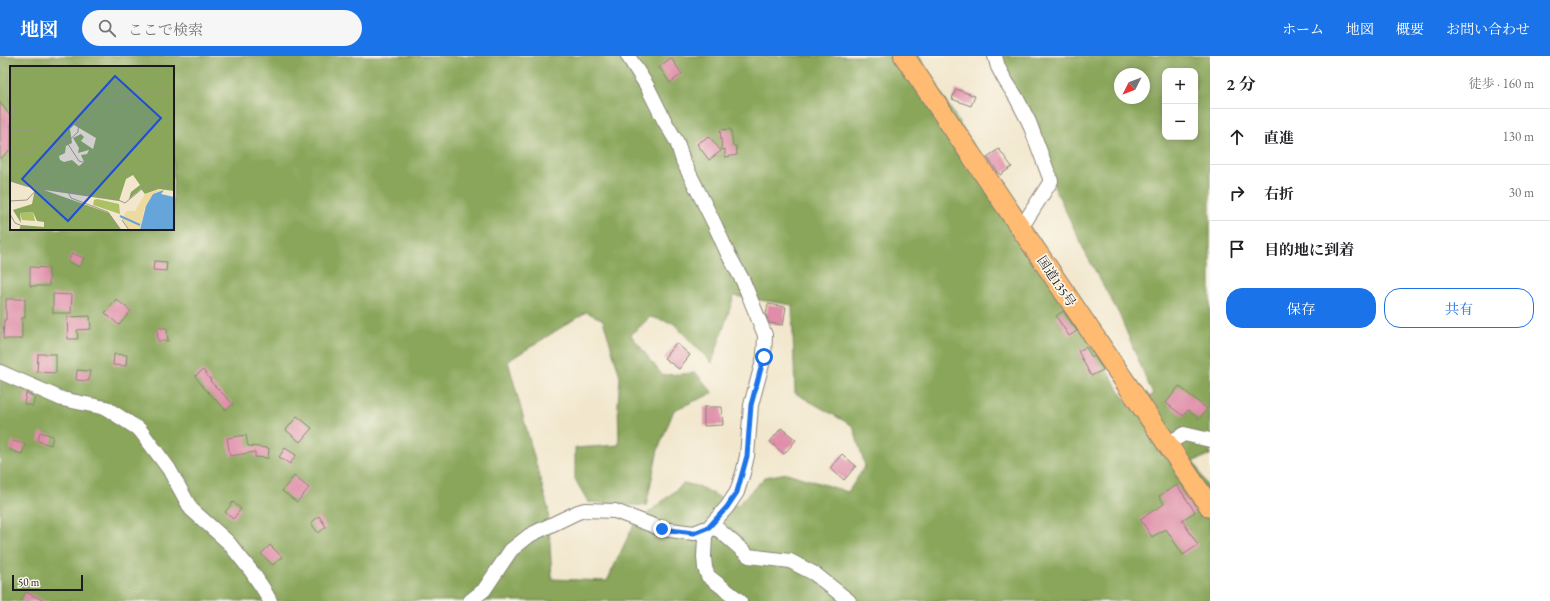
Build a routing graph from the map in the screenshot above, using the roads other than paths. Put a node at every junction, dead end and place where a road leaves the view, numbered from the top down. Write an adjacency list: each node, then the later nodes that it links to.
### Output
1 (628, 56): 9 (street)
2 (904, 56): 4 (highway, 国道135号)
3 (995, 56): 4 (street)
4 (1021, 228): 7 (highway, 国道135号)
5 (0, 372): 10 (street)
6 (1210, 440): 7 (street)
7 (1167, 444): 8 (highway, 国道135号)
8 (1210, 507)
9 (709, 527): 11 (street); 12 (street); 13 (street)
10 (270, 601)
11 (470, 601)
12 (740, 601)
13 (849, 601)

